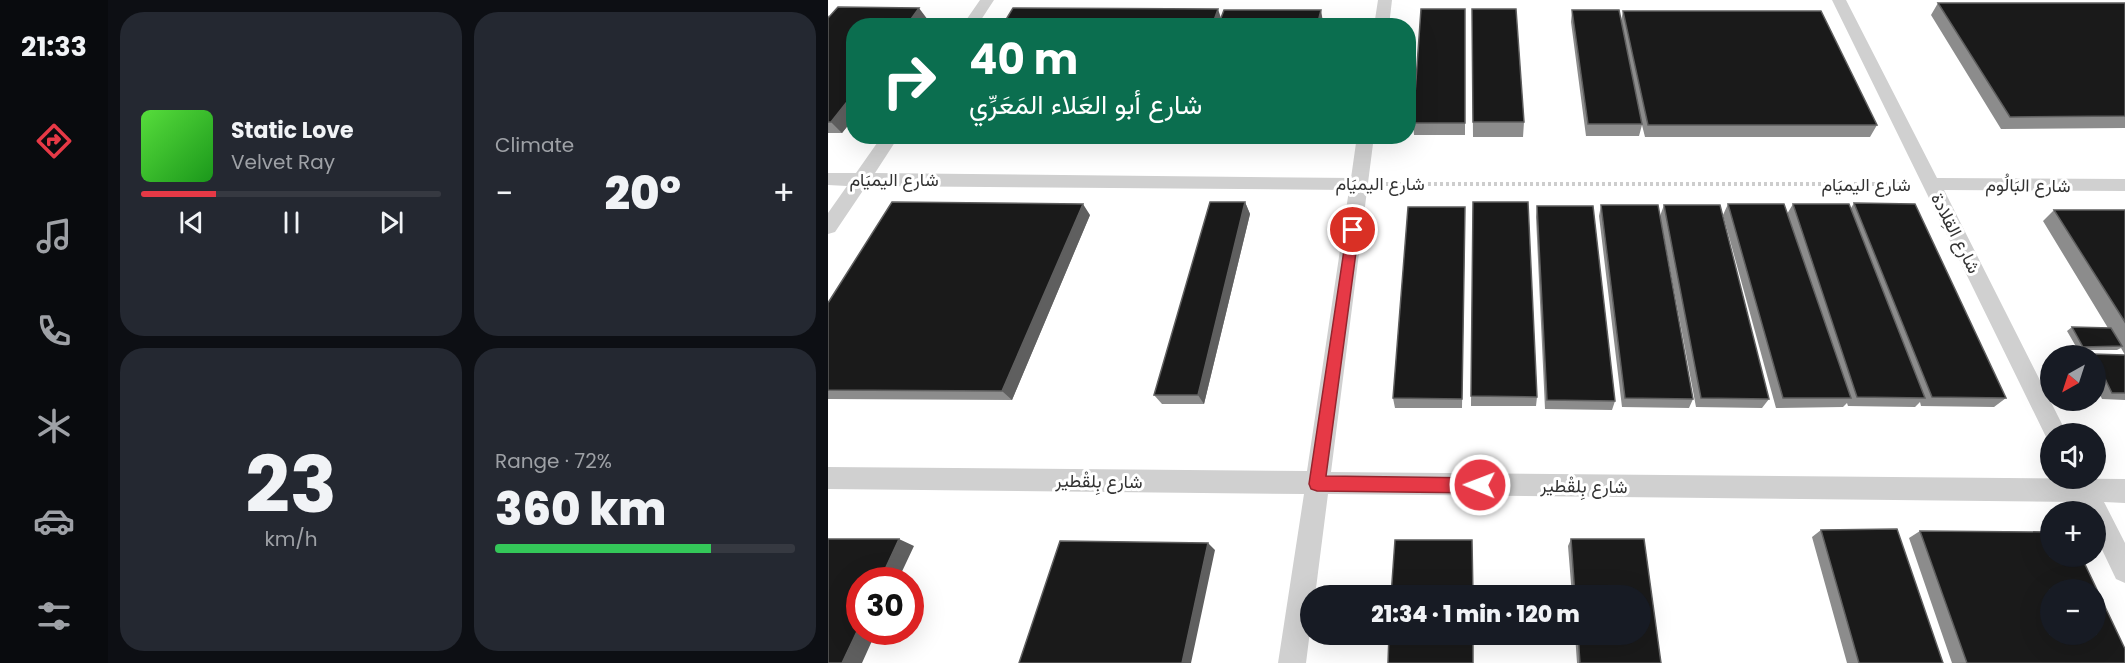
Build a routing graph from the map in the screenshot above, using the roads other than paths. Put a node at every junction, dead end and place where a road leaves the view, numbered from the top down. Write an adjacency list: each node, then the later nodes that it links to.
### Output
1 (987, 0): 4 (street)
2 (1385, 0): 5 (street)
3 (1839, 0): 11 (street, شارع القِلادة)
4 (975, 18)
5 (1382, 18)
6 (886, 144): 9 (street)
7 (1365, 144): 10 (street)
8 (828, 179): 9 (street, شارع اليميَام)
9 (862, 179): 10 (street, شارع اليميَام); 13 (street)
10 (1359, 184): 16 (street)
11 (1931, 184): 12 (street, شارع البَالُوم); 14 (street, شارع القِلادة)
12 (2125, 185)
13 (828, 227)
14 (2050, 423)
15 (828, 478): 16 (street, شارع بِلقْطير)
16 (1317, 484): 17 (street, شارع بِلقْطير); 22 (street)
17 (2040, 485)
18 (2106, 488): 20 (street, شارع بِلقْطير)
19 (2084, 489): 21 (street)
20 (2125, 491)
21 (2125, 570)
22 (1292, 663)

